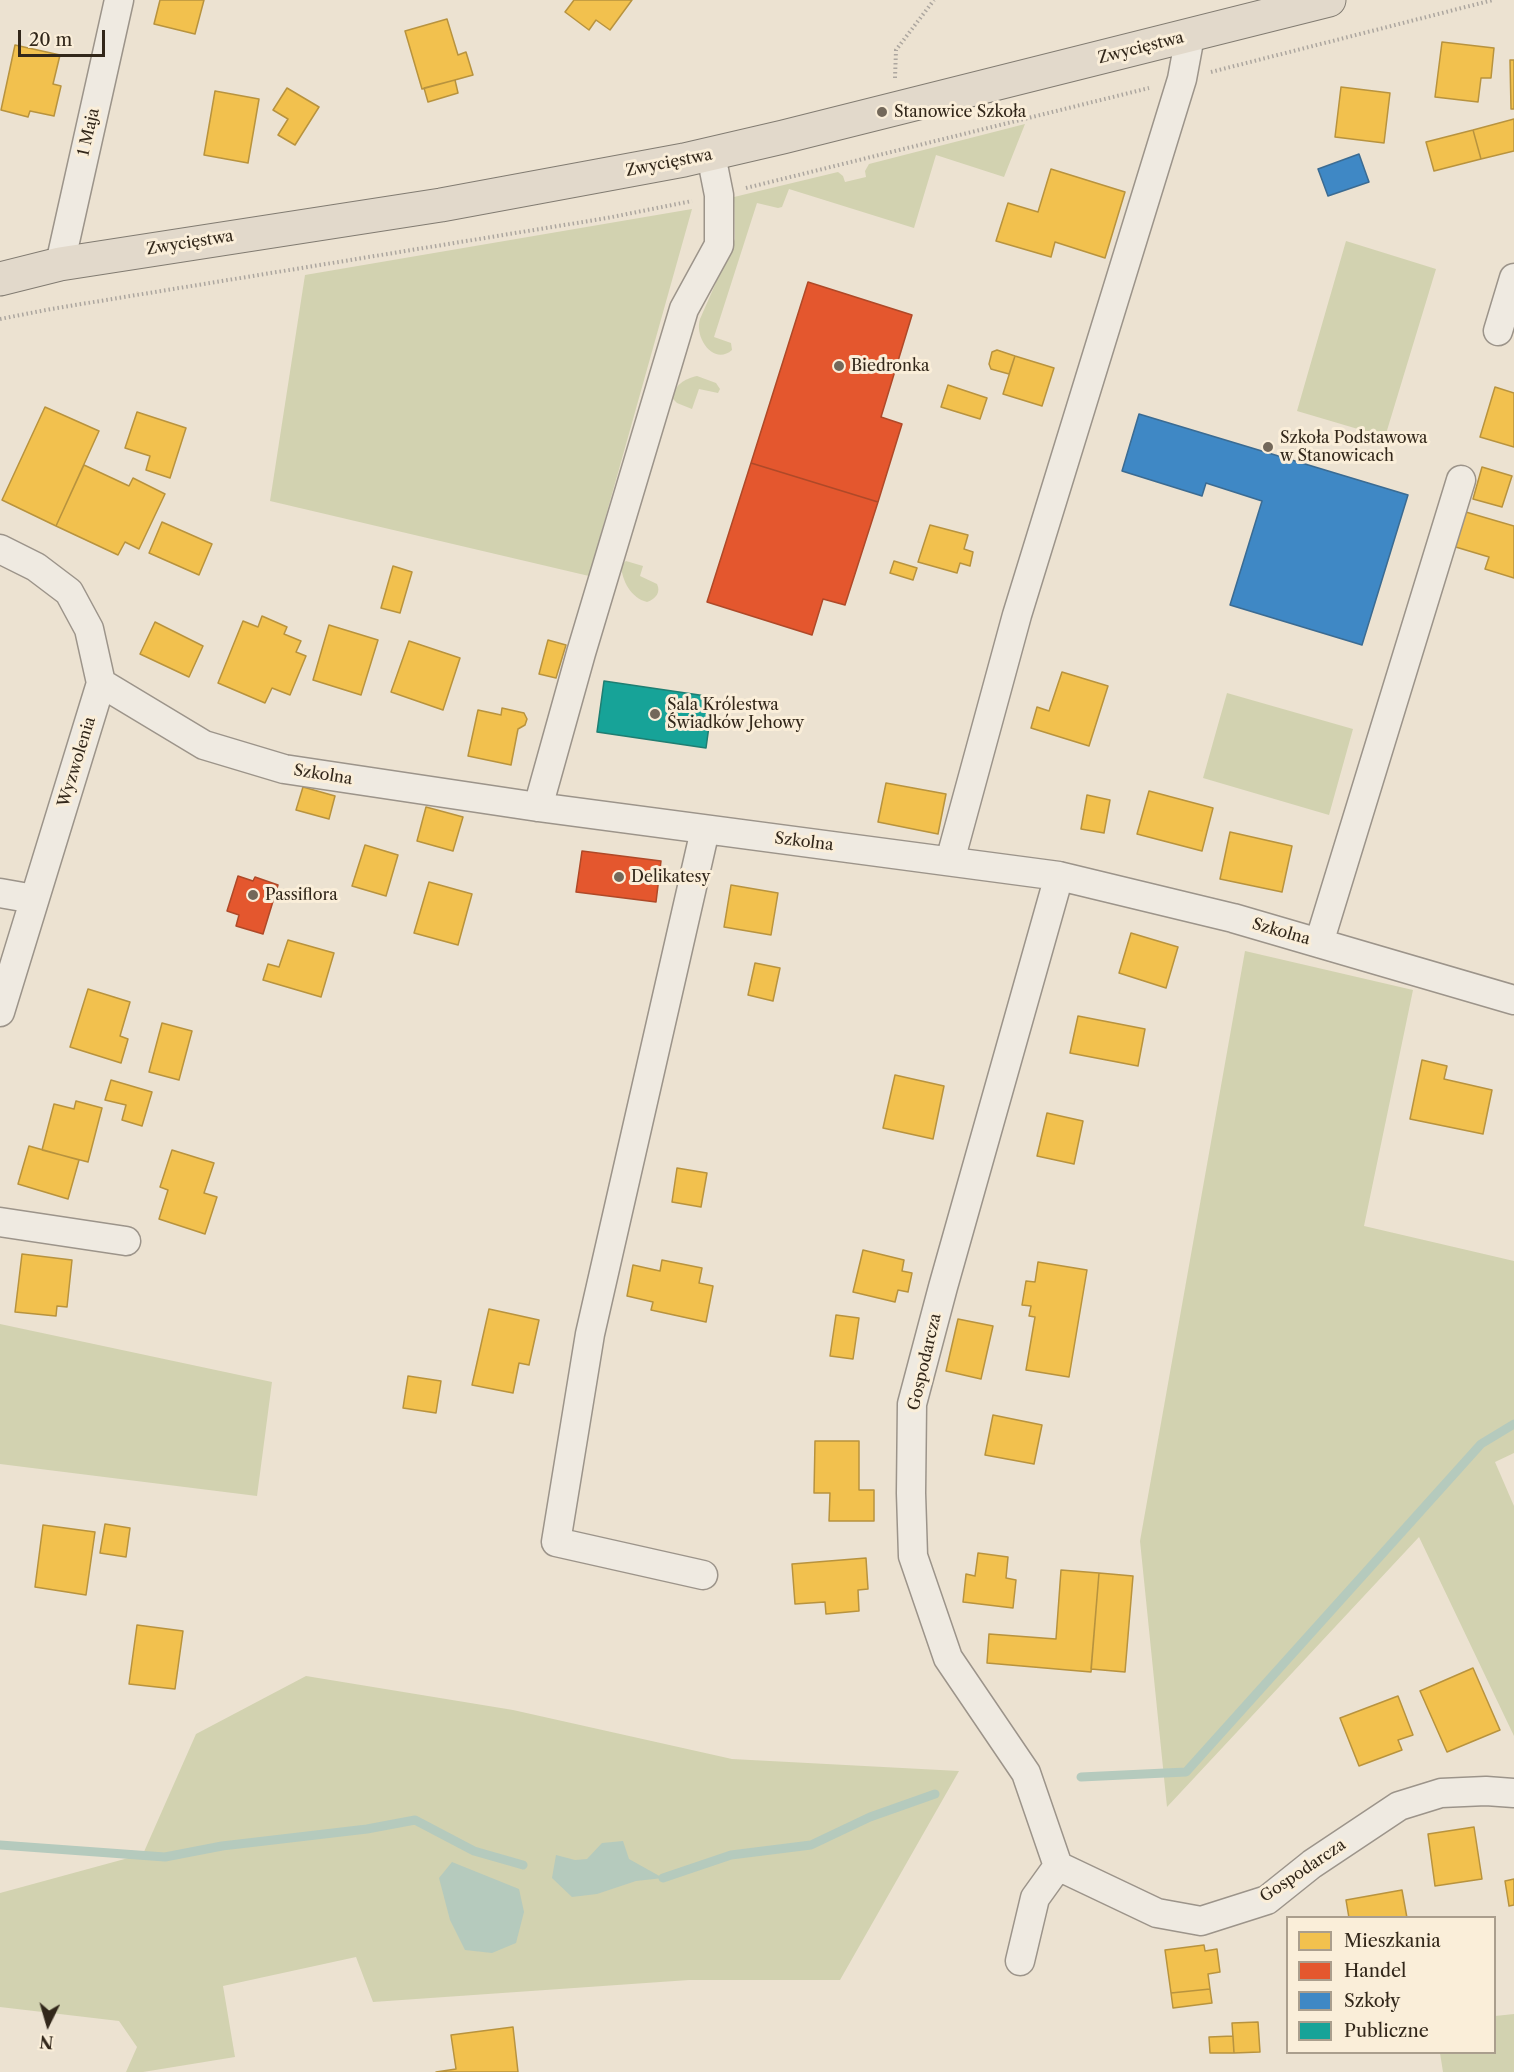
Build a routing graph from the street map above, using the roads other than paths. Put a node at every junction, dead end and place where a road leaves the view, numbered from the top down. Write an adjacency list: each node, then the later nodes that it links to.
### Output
1 (119, 0): 5 (street, 1 Maja)
2 (1329, 0): 3 (main road, Zwycięstwa)
3 (1190, 36): 4 (main road, Zwycięstwa); 14 (street)
4 (711, 154): 5 (main road, Zwycięstwa); 12 (street)
5 (60, 264): 7 (main road, Zwycięstwa)
6 (1514, 278): 8 (street)
7 (0, 279)
8 (1498, 331)
9 (1461, 480): 18 (street)
10 (0, 549): 11 (street, Wyzwolenia)
11 (101, 683): 12 (street, Szkolna); 17 (street, Wyzwolenia)
12 (538, 807): 13 (street, Szkolna)
13 (705, 830): 14 (street, Szkolna); 23 (street)
14 (950, 861): 15 (street, Szkolna)
15 (1059, 876): 18 (street, Szkolna); 25 (street, Gospodarcza)
16 (0, 893): 17 (street)
17 (34, 899): 20 (street, Wyzwolenia)
18 (1319, 943): 19 (street, Szkolna)
19 (1514, 1000)
20 (0, 1012)
21 (0, 1222): 22 (street)
22 (126, 1241)
23 (703, 1575)
24 (1514, 1793): 25 (street, Gospodarcza)
25 (1058, 1866): 26 (street)
26 (1020, 1961)

